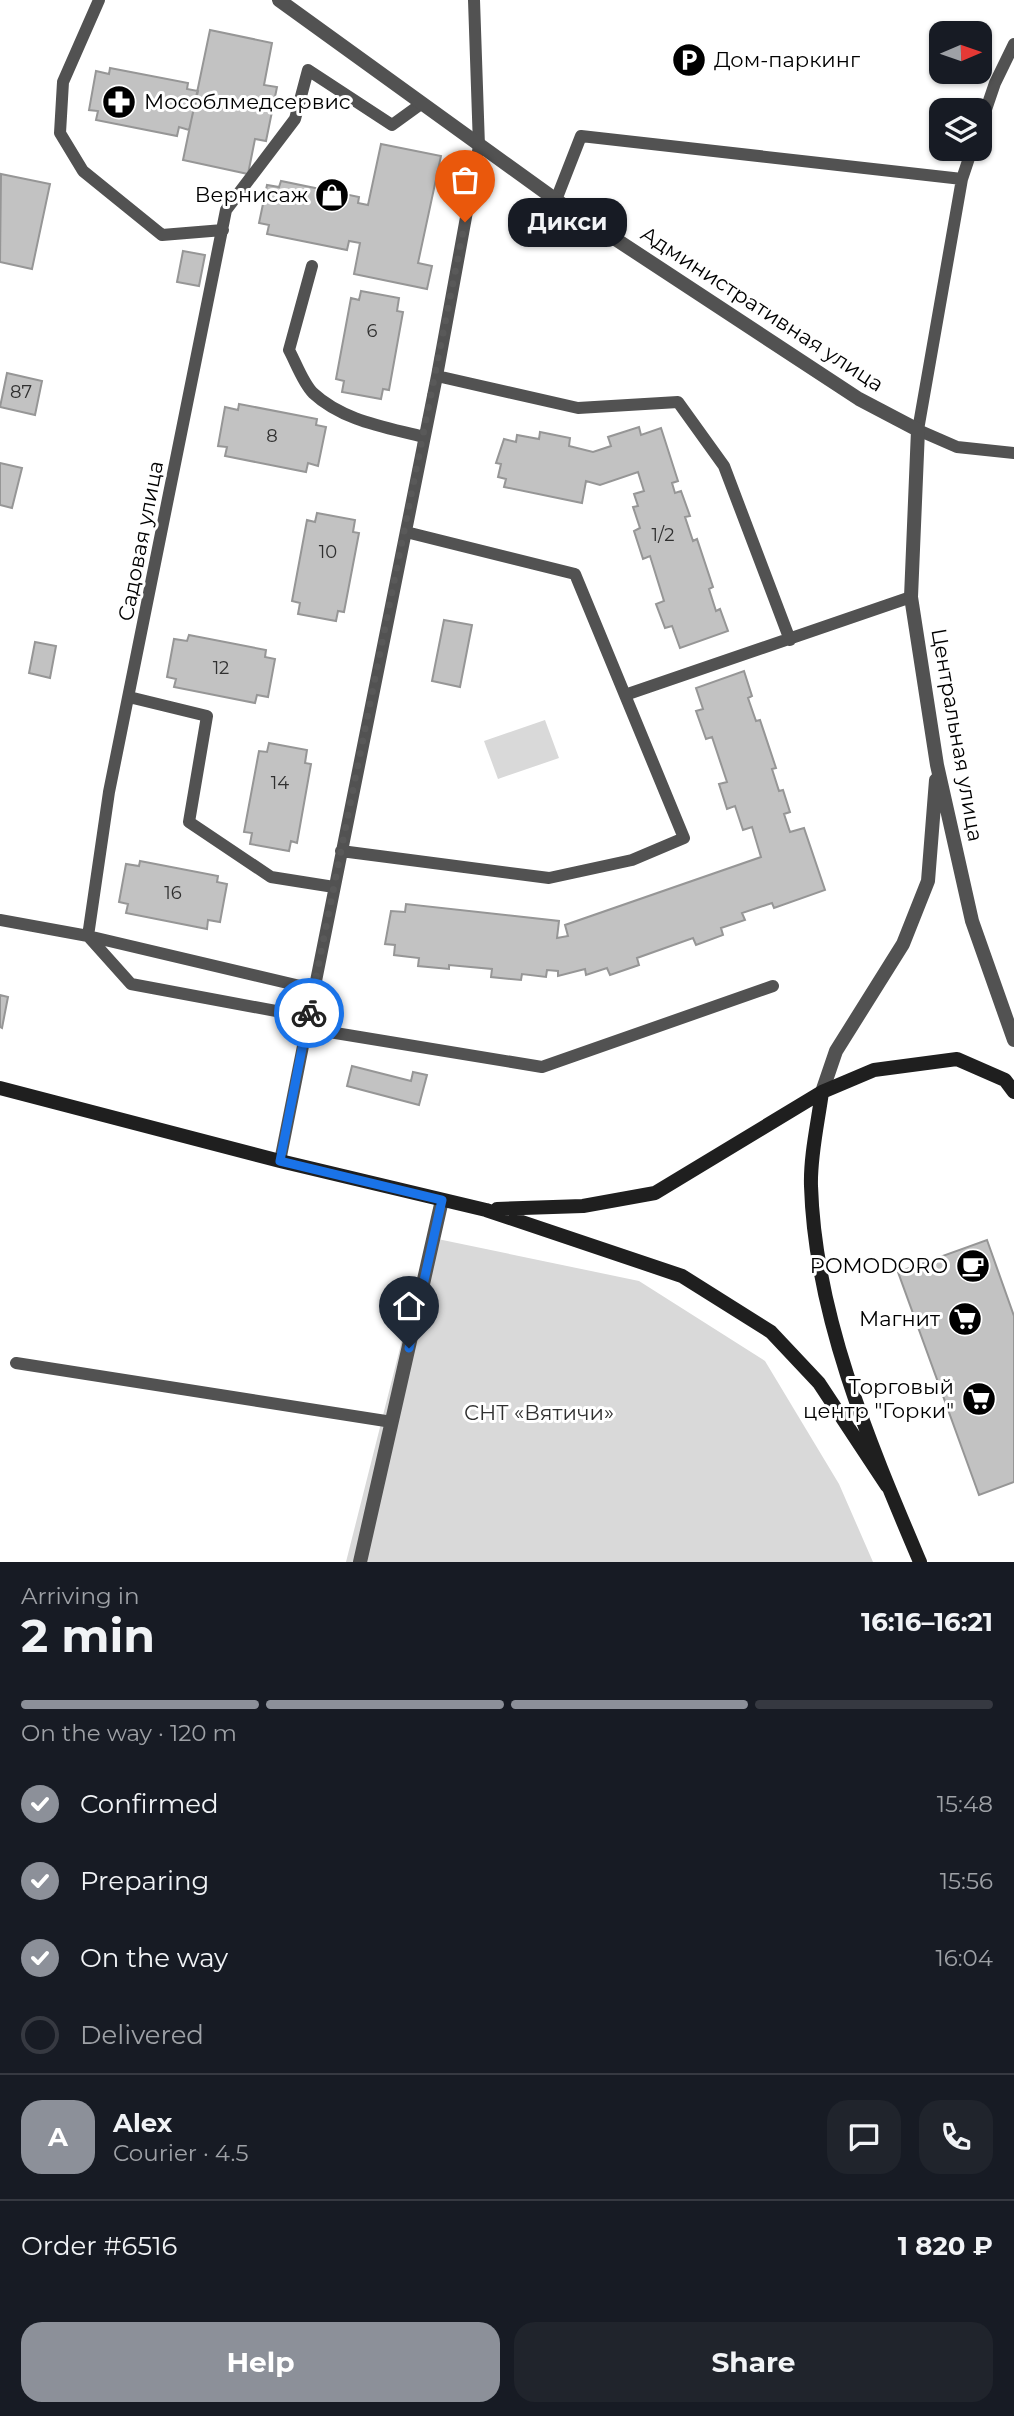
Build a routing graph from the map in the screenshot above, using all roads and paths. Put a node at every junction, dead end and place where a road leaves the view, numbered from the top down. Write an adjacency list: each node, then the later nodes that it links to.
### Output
1 (99, 0): 11 (lane)
2 (279, 0): 6 (street, Административная улица)
3 (474, 0): 7 (lane)
4 (1014, 44): 5 (lane)
5 (990, 98)
6 (421, 104): 7 (street, Административная улица); 11 (lane, Садовая улица)
7 (479, 146): 10 (street, Административная улица); 13 (lane)
8 (968, 161): 9 (lane)
9 (962, 179): 10 (lane); 14 (lane)
10 (556, 201): 14 (street, Административная улица)
11 (223, 230): 21 (lane, Садовая улица)
12 (312, 266): 15 (lane)
13 (437, 376): 15 (lane); 19 (lane)
14 (918, 430): 16 (lane); 18 (street, Центральная улица)
15 (425, 437): 17 (lane)
16 (1014, 453)
17 (406, 532): 20 (lane); 23 (lane)
18 (911, 597): 19 (lane); 22 (street, Центральная улица)
19 (790, 640): 20 (lane)
20 (625, 695): 23 (lane)
21 (130, 697): 24 (lane); 26 (lane, Садовая улица)
22 (937, 765): 30 (street, Центральная улица); 32 (street)
23 (341, 851): 24 (lane)
24 (334, 887): 28 (lane)
25 (0, 920): 26 (lane)
26 (88, 936): 28 (lane); 29 (lane)
27 (773, 986): 29 (lane)
28 (313, 989): 29 (lane)
29 (307, 1023): 34 (lane)
30 (1014, 1040)
31 (0, 1088): 34 (main road)
32 (822, 1091): 33 (main road); 36 (main road); 39 (main road)
33 (1014, 1092)
34 (280, 1161): 35 (main road)
35 (442, 1200): 36 (main road); 38 (street)
36 (485, 1210): 39 (main road)
37 (16, 1363): 38 (lane)
38 (392, 1422): 40 (street)
39 (887, 1486): 41 (main road)
40 (360, 1562)
41 (920, 1562)

